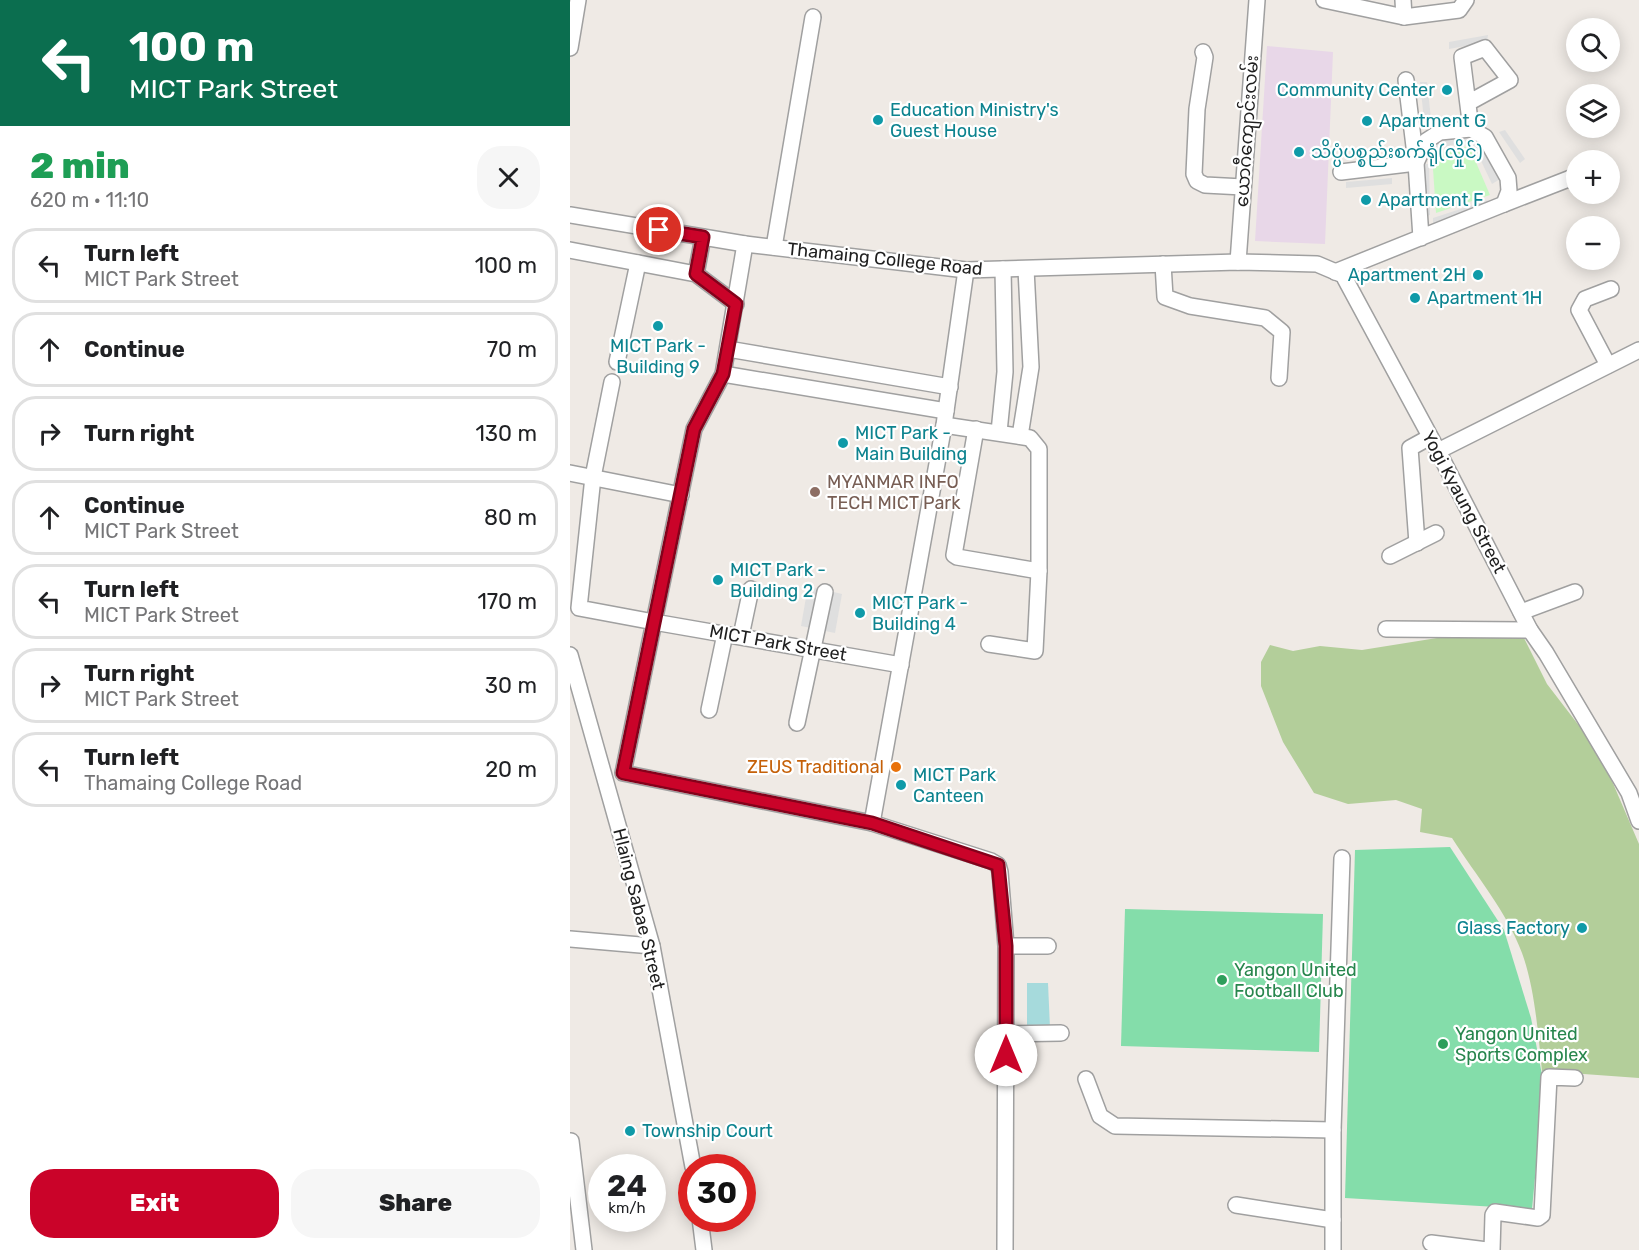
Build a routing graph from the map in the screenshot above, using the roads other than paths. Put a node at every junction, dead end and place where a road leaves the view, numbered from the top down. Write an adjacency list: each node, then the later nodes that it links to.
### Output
1 (578, 0): 8 (street)
2 (1257, 0): 16 (street, ယောဂီကျောင်းလမ်း)
3 (1324, 0): 7 (street)
4 (1403, 0): 7 (street)
5 (1466, 0): 7 (street)
6 (813, 17): 22 (street)
7 (1404, 17)
8 (570, 48)
9 (1203, 52): 16 (street)
10 (1406, 80): 13 (street)
11 (1468, 104): 12 (street)
12 (1471, 129): 13 (street); 17 (street)
13 (1416, 163): 14 (street); 20 (street)
14 (1341, 172)
15 (1566, 180): 17 (street)
16 (1243, 188): 24 (street, ယောဂီကျောင်းလမ်း)
17 (1504, 204): 20 (street)
18 (570, 215): 19 (street, Thamaing College Road)
19 (703, 237): 21 (street, Thamaing College Road); 31 (street)
20 (1421, 238): 30 (street)
21 (745, 244): 22 (street, Thamaing College Road); 33 (street)
22 (774, 247): 28 (street, Thamaing College Road)
23 (570, 252): 25 (street)
24 (1238, 262): 26 (street, Thamaing College Road); 30 (street)
25 (638, 263): 31 (street); 36 (street)
26 (1162, 264): 27 (street, Thamaing College Road); 41 (street)
27 (1026, 269): 29 (street, Thamaing College Road); 40 (street)
28 (966, 270): 29 (street, Thamaing College Road); 43 (street)
29 (1004, 270): 38 (street)
30 (1335, 272): 48 (street, Yogi Kyaung Street)
31 (696, 274): 33 (street)
32 (1611, 289): 37 (street)
33 (736, 304): 34 (street)
34 (728, 349): 39 (street); 43 (street)
35 (1639, 350): 37 (street)
36 (617, 362)
37 (1608, 365): 48 (street)
38 (1005, 372): 40 (street); 46 (street)
39 (723, 374): 44 (street); 51 (street)
40 (1029, 377): 47 (street)
41 (1279, 378)
42 (612, 382): 50 (street, MICT Park Street)
43 (950, 387): 44 (street)
44 (945, 418): 45 (street); 68 (street)
45 (976, 429): 46 (street); 55 (street)
46 (999, 432): 47 (street)
47 (1020, 436): 55 (street)
48 (1434, 444): 53 (street); 59 (street, Yogi Kyaung Street)
49 (570, 472): 50 (street)
50 (593, 477): 51 (street); 60 (street, MICT Park Street)
51 (681, 495): 60 (street)
52 (1436, 533): 53 (street)
53 (1417, 543): 54 (street)
54 (1390, 556)
55 (1039, 571): 65 (street)
56 (751, 589): 64 (street)
57 (825, 592): 66 (street)
58 (1575, 592): 59 (street)
59 (1521, 612): 62 (street, Yogi Kyaung Street)
60 (654, 622): 63 (street, MICT Park Street); 72 (street)
61 (1386, 629): 62 (street)
62 (1530, 630): 71 (street, Yogi Kyaung Street)
63 (725, 634): 64 (street, MICT Park Street); 69 (street)
64 (741, 636): 66 (street, MICT Park Street)
65 (989, 644)
66 (813, 649): 68 (street, MICT Park Street); 70 (street)
67 (570, 655): 75 (street, Hlaing Sabae Street)
68 (901, 665): 72 (street)
69 (709, 710)
70 (796, 723)
71 (1639, 821)
72 (872, 823): 76 (street)
73 (1342, 858): 82 (street)
74 (570, 939): 75 (street)
75 (652, 946): 84 (street, Hlaing Sabae Street)
76 (1006, 946): 77 (street); 79 (street)
77 (1048, 946)
78 (1061, 1033): 79 (street)
79 (1006, 1034): 91 (street)
80 (1575, 1077): 94 (street)
81 (1086, 1079): 82 (street)
82 (1333, 1130): 86 (street)
83 (571, 1141): 89 (street)
84 (691, 1154)
85 (1236, 1205): 86 (street)
86 (1333, 1220): 92 (street)
87 (702, 1232): 90 (street)
88 (1431, 1243): 93 (street)
89 (584, 1250)
90 (704, 1250)
91 (1005, 1250)
92 (1333, 1250)
93 (1487, 1250)
94 (1492, 1250)

